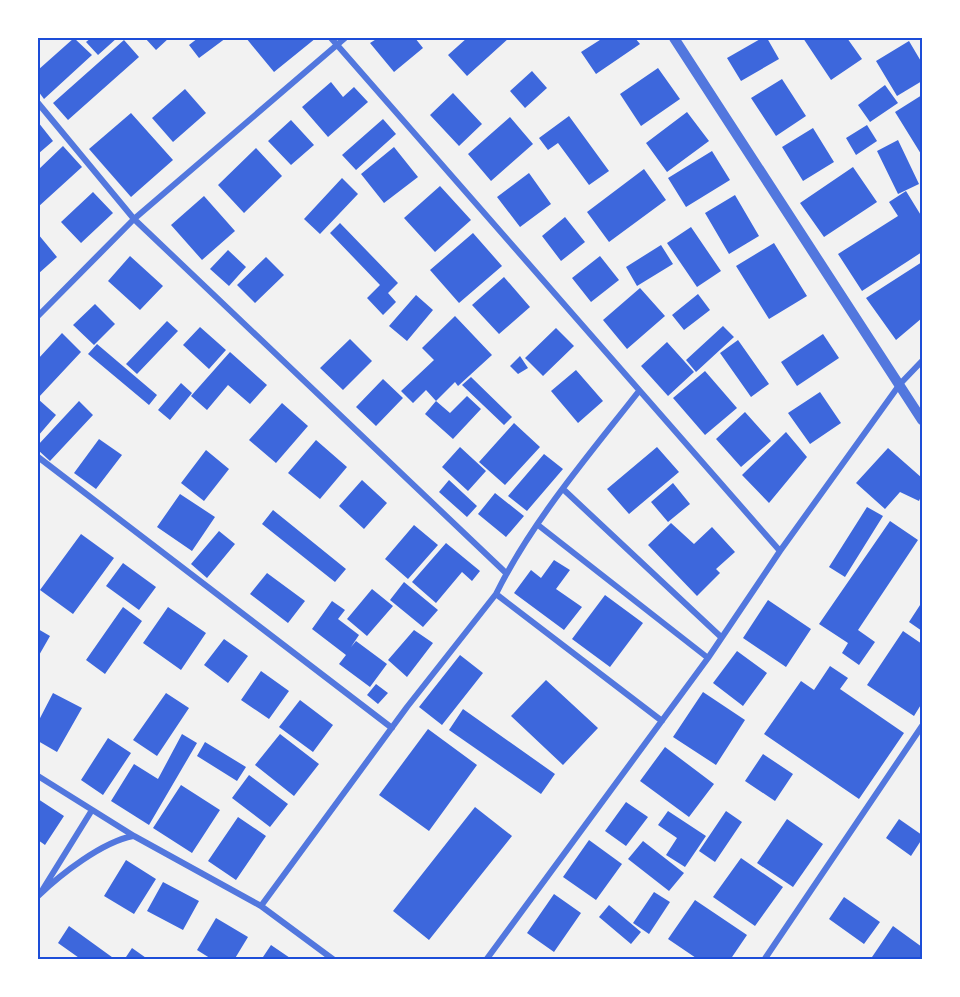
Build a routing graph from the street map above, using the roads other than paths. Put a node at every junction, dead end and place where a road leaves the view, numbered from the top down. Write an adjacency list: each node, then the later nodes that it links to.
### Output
1 (331, 38): 4 (street)
2 (345, 38): 4 (street)
3 (674, 38): 9 (street)
4 (337, 45): 6 (street); 10 (street)
5 (38, 103): 6 (street)
6 (134, 219): 7 (street); 16 (street)
7 (38, 316)
8 (922, 361): 9 (street)
9 (900, 384): 11 (street); 15 (street)
10 (639, 391): 13 (street); 15 (street)
11 (922, 420)
12 (38, 458): 22 (street)
13 (563, 489): 14 (street); 18 (street)
14 (538, 525): 16 (street); 19 (street)
15 (780, 551): 18 (street)
16 (506, 573): 17 (street)
17 (496, 594): 20 (street); 22 (street)
18 (721, 637): 19 (street)
19 (708, 658): 20 (street)
20 (662, 721): 29 (street)
21 (922, 726): 30 (street)
22 (392, 728): 27 (street)
23 (38, 776): 24 (street)
24 (92, 810): 25 (street); 26 (street)
25 (134, 836): 26 (street); 27 (street)
26 (39, 895)
27 (261, 906): 28 (street)
28 (334, 960)
29 (486, 960)
30 (764, 960)

